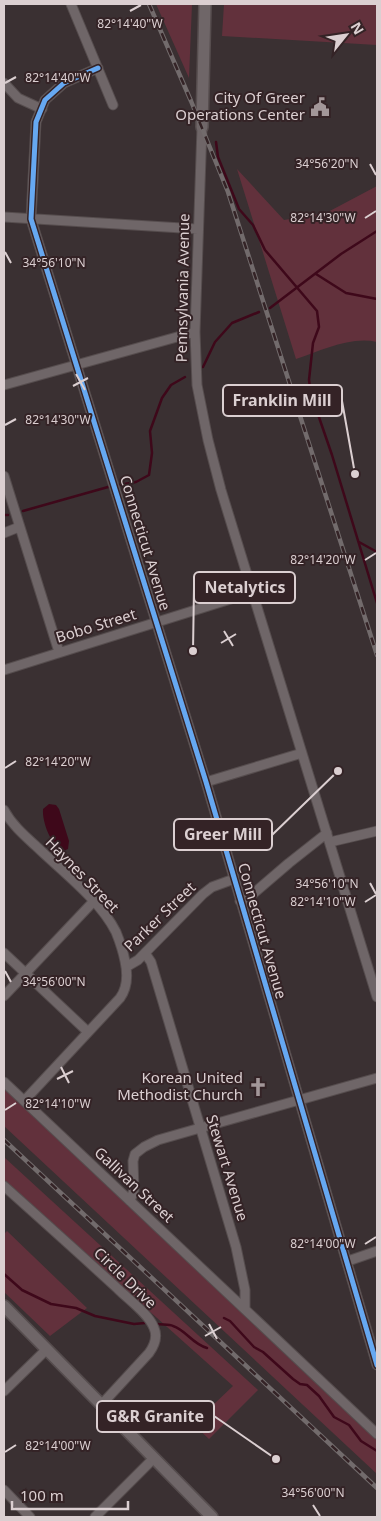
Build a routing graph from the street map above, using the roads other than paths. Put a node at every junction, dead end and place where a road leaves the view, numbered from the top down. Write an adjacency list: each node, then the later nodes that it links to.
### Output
1 (71, 4): 3 (street)
2 (205, 4): 7 (street, Pennsylvania Avenue)
3 (98, 68): 5 (street); 6 (street)
4 (4, 83): 6 (street)
5 (113, 105)
6 (42, 109): 9 (street)
7 (202, 127): 10 (street, Pennsylvania Avenue)
8 (4, 217): 9 (street)
9 (31, 219): 10 (street); 12 (street, Connecticut Avenue)
10 (198, 228): 11 (street, Pennsylvania Avenue)
11 (194, 332): 12 (street); 17 (street, Pennsylvania Avenue)
12 (76, 364): 13 (street); 18 (street, Connecticut Avenue)
13 (4, 385)
14 (4, 476): 15 (street)
15 (19, 527): 16 (street); 19 (street)
16 (4, 533)
17 (253, 592): 18 (street, Bobo Street); 21 (street, Pennsylvania Avenue)
18 (157, 622): 19 (street, Bobo Street); 22 (street, Connecticut Avenue)
19 (59, 652): 20 (street, Bobo Street)
20 (4, 670)
21 (302, 753): 22 (street); 25 (street, Pennsylvania Avenue)
22 (206, 782): 27 (street, Connecticut Avenue)
23 (4, 810): 29 (street, Haynes Street)
24 (377, 831): 26 (street)
25 (327, 833): 26 (street, Pennsylvania Avenue); 28 (street)
26 (330, 842): 35 (street, Pennsylvania Avenue)
27 (234, 879): 28 (street, Connecticut Avenue); 31 (street, Parker Street)
28 (240, 901): 40 (street, Connecticut Avenue)
29 (93, 902): 32 (street, Haynes Street); 33 (street)
30 (4, 953): 33 (street)
31 (145, 953): 32 (street, Parker Street); 41 (street, Stewart Avenue)
32 (126, 968): 36 (street, Parker Street)
33 (25, 973): 34 (street); 36 (street)
34 (4, 996)
35 (377, 997)
36 (88, 1032): 39 (street, Parker Street)
37 (377, 1078): 40 (street)
38 (4, 1082): 39 (street, Gallivan Street)
39 (24, 1100): 43 (street, Gallivan Street)
40 (300, 1101): 41 (street); 45 (street, Connecticut Avenue)
41 (200, 1128): 43 (street); 47 (street, Stewart Avenue)
42 (4, 1186): 51 (street, Circle Drive)
43 (130, 1201): 47 (street, Gallivan Street)
44 (377, 1251): 45 (street)
45 (348, 1261): 49 (street, Connecticut Avenue)
46 (4, 1306): 48 (street)
47 (244, 1308): 52 (street, Gallivan Street)
48 (47, 1349): 50 (street); 51 (street)
49 (377, 1365)
50 (4, 1391)
51 (102, 1404): 53 (street)
52 (377, 1434)
53 (154, 1458): 56 (street); 57 (street)
54 (4, 1490): 55 (street)
55 (30, 1517)
56 (95, 1517)
57 (212, 1517)

